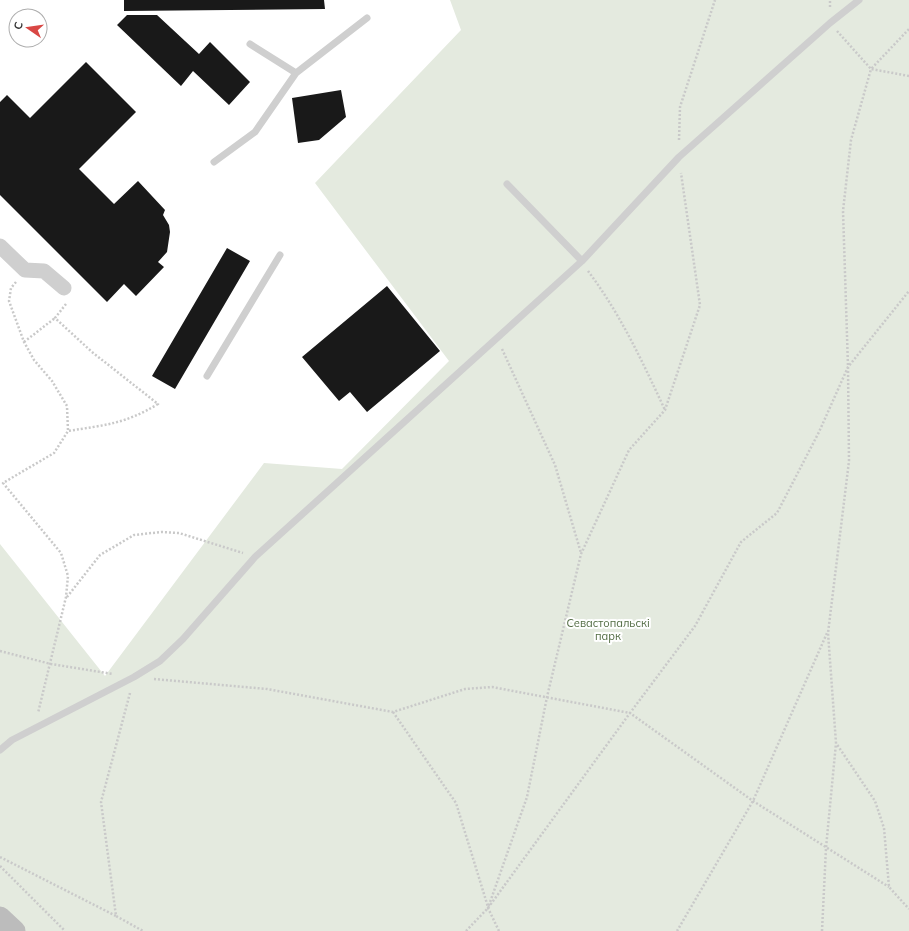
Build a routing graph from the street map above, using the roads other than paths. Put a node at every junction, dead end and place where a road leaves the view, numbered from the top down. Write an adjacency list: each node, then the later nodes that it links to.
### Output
1 (859, 0): 9 (lane)
2 (367, 18): 4 (lane)
3 (250, 44): 4 (lane)
4 (296, 73): 5 (lane)
5 (214, 162)
6 (507, 184): 9 (lane)
7 (0, 246): 10 (street)
8 (280, 255): 11 (lane)
9 (582, 261): 12 (lane)
10 (64, 288)
11 (207, 376)
12 (0, 750)
13 (0, 917): 14 (main road)
14 (15, 931)

